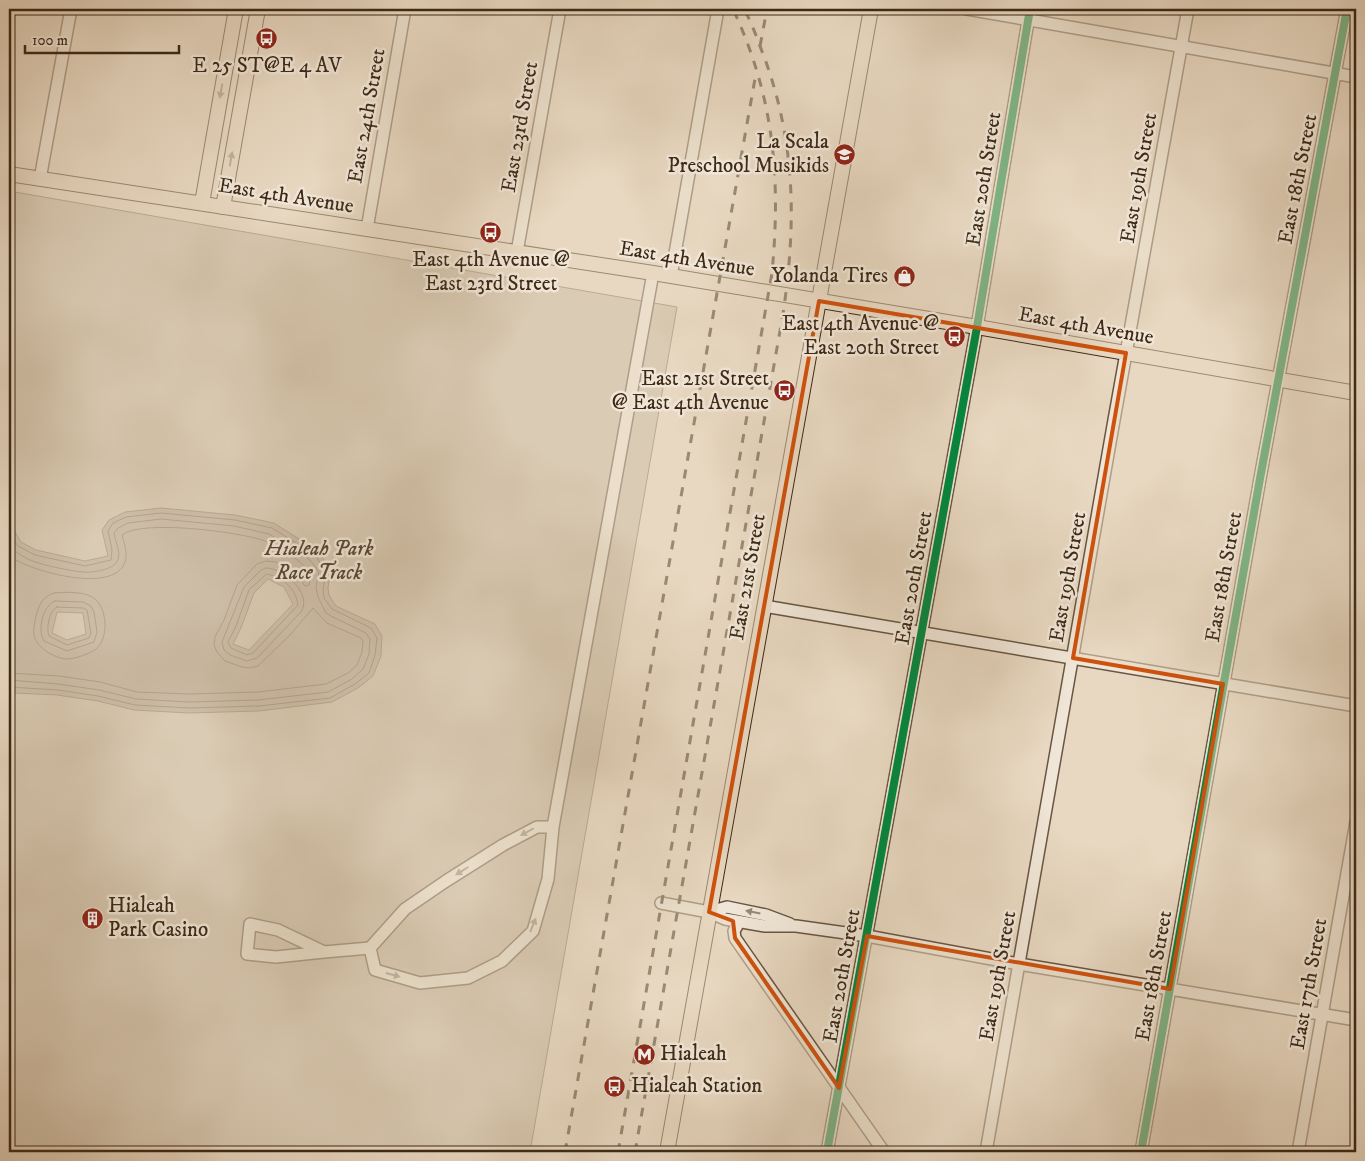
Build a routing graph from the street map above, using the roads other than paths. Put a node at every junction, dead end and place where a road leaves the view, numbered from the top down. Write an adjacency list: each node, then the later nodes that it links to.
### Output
1 (71, 9): 16 (street)
2 (236, 9): 17 (main road, one-way to 17)
3 (258, 9): 18 (main road, one-way to 3)
4 (405, 9): 19 (street, East 24th Street)
5 (560, 9): 20 (street, East 23rd Street)
6 (718, 9): 22 (street)
7 (871, 9): 23 (main road, East 21st Street)
8 (967, 9): 11 (street)
9 (1188, 9): 12 (street, East 19th Street)
10 (1346, 9): 13 (street, East 18th Street)
11 (1029, 14): 12 (street); 24 (street, East 20th Street)
12 (1181, 46): 13 (street); 25 (street, East 19th Street)
13 (1336, 73): 14 (street); 26 (street, East 18th Street)
14 (1356, 77)
15 (9, 174): 16 (main road, East 4th Avenue)
16 (40, 178): 17 (main road, East 4th Avenue)
17 (202, 203): 18 (main road, East 4th Avenue)
18 (223, 207): 19 (main road, East 4th Avenue)
19 (367, 229): 20 (main road, East 4th Avenue)
20 (517, 252): 21 (main road, East 4th Avenue)
21 (653, 273): 22 (main road, East 4th Avenue); 34 (street)
22 (671, 276): 23 (main road, East 4th Avenue)
23 (818, 301): 24 (main road, East 4th Avenue); 28 (main road, East 21st Street)
24 (977, 327): 25 (main road, East 4th Avenue); 29 (street, East 20th Street)
25 (1126, 353): 26 (main road, East 4th Avenue); 30 (street, East 19th Street)
26 (1278, 380): 27 (main road, East 4th Avenue); 31 (street, East 18th Street)
27 (1356, 393)
28 (764, 606): 29 (street); 36 (main road, East 21st Street)
29 (922, 632): 30 (street); 39 (street, East 20th Street)
30 (1072, 658): 31 (street); 42 (street, East 19th Street)
31 (1223, 684): 32 (street); 43 (street, East 18th Street)
32 (1356, 706)
33 (1356, 822): 44 (street, East 17th Street)
34 (553, 827): 40 (street, one-way to 40); 40 (street, one-way to 34)
35 (661, 903): 36 (street)
36 (710, 912): 37 (street); 38 (street, one-way to 36); 47 (main road, East 21st Street)
37 (739, 922): 38 (street); 46 (street)
38 (796, 926): 39 (street)
39 (867, 936): 42 (street); 46 (street, East 20th Street)
40 (370, 948): 41 (street)
41 (324, 952): 41 (street)
42 (1020, 964): 43 (street); 50 (street, East 19th Street)
43 (1170, 989): 44 (street); 51 (street, East 18th Street)
44 (1323, 1014): 45 (street); 52 (street, East 17th Street)
45 (1356, 1020)
46 (839, 1088): 48 (street, East 20th Street); 49 (street)
47 (668, 1152)
48 (827, 1152)
49 (884, 1152)
50 (986, 1152)
51 (1141, 1152)
52 (1298, 1152)

